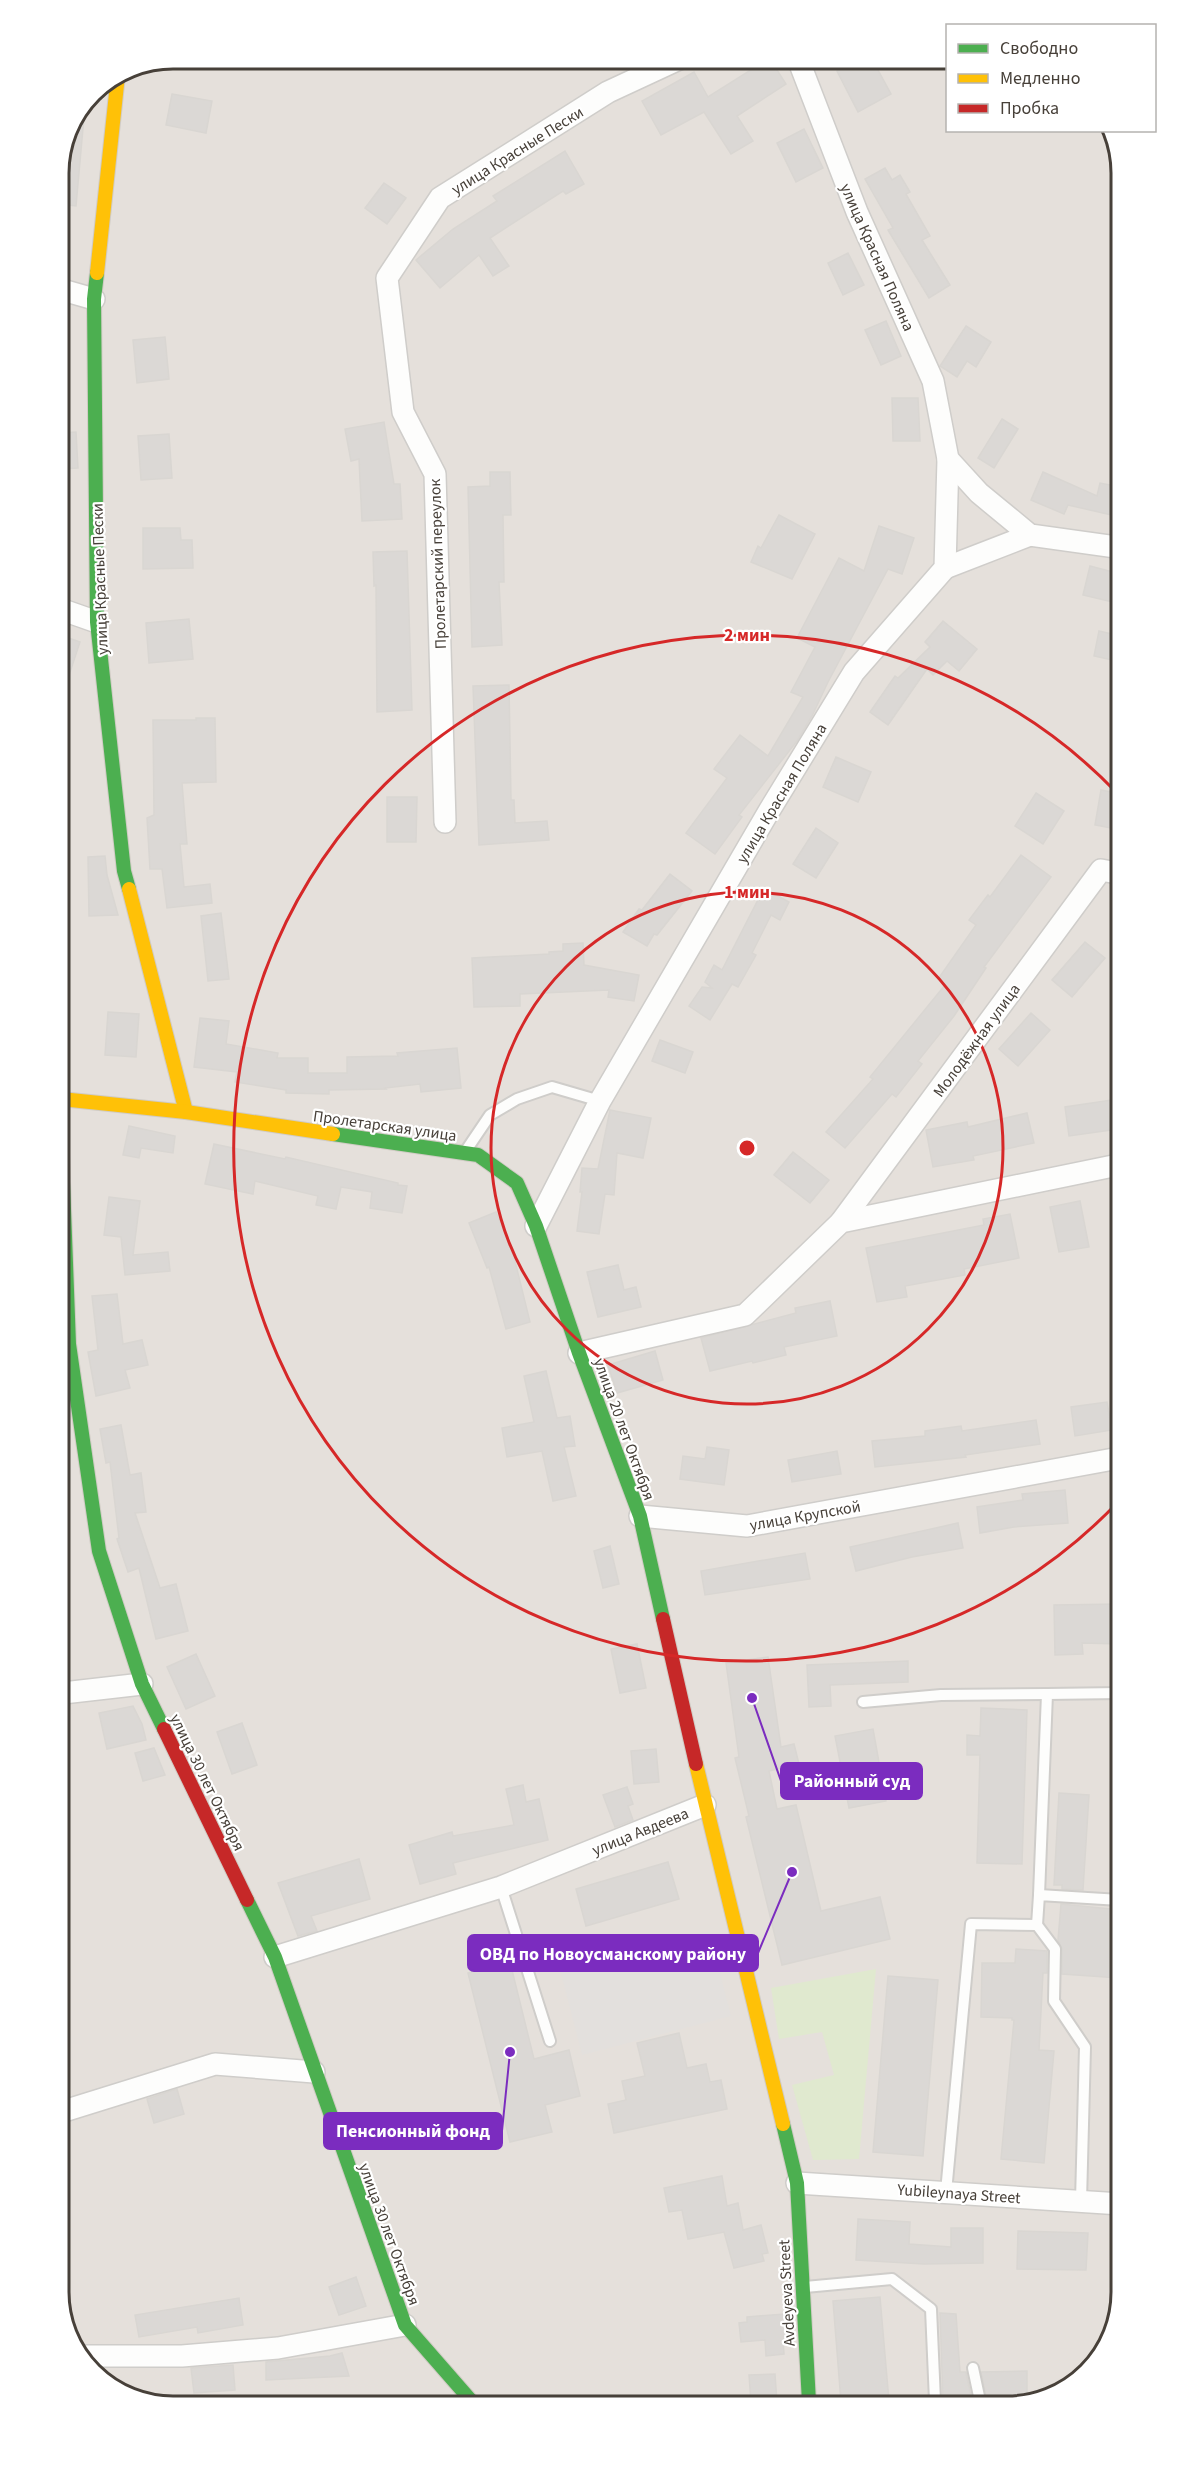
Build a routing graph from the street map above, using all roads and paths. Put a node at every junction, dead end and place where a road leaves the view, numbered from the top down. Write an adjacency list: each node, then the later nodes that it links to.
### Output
1 (657, 69): 4 (street, улица Красные Пески)
2 (802, 69): 7 (street, улица Красная Поляна)
3 (117, 86): 6 (street, улица Красные Пески)
4 (387, 278): 13 (street, Пролетарский переулок)
5 (69, 292): 6 (street)
6 (94, 299): 12 (street, улица Красные Пески)
7 (948, 459): 8 (street); 10 (street, улица Красная Поляна)
8 (1030, 535): 9 (street); 10 (street)
9 (1111, 546)
10 (945, 568): 16 (street, улица Красная Поляна)
11 (69, 612): 12 (street)
12 (97, 622): 17 (street, улица Красные Пески)
13 (445, 822)
14 (1111, 872): 20 (street, Молодёжная улица)
15 (69, 1100): 17 (street, Пролетарская улица)
16 (600, 1101): 18 (lane); 21 (street, улица Красная Поляна)
17 (186, 1112): 18 (street, Пролетарская улица)
18 (464, 1154): 21 (street, Пролетарская улица)
19 (1111, 1166): 20 (street)
20 (841, 1222): 23 (street, Молодёжная улица)
21 (536, 1226): 23 (street, Пролетарская улица)
22 (69, 1330): 26 (street, улица 30 лет Октября)
23 (579, 1353): 25 (street, улица 20 лет Октября)
24 (1111, 1459): 25 (street, улица Крупской)
25 (640, 1516): 31 (street)
26 (142, 1684): 27 (street); 36 (street, улица 30 лет Октября)
27 (69, 1691)
28 (1111, 1693): 29 (lane)
29 (1047, 1694): 30 (lane); 33 (lane)
30 (863, 1702)
31 (705, 1805): 32 (street, улица Авдеева); 40 (street, улица Авдеева)
32 (501, 1887): 36 (street, улица Авдеева); 37 (lane)
33 (1039, 1895): 34 (lane); 35 (lane)
34 (1111, 1899)
35 (1037, 1925): 41 (lane); 42 (lane)
36 (274, 1957): 38 (street, улица 30 лет Октября)
37 (550, 2041)
38 (314, 2072): 39 (street); 45 (street, улица 30 лет Октября)
39 (69, 2109)
40 (797, 2183): 41 (street, Yubileynaya Street); 44 (street, Avdeyeva Street)
41 (946, 2192): 42 (street, Yubileynaya Street)
42 (1081, 2201): 43 (street, Yubileynaya Street)
43 (1111, 2203)
44 (802, 2287): 49 (street, Avdeyeva Street); 50 (lane)
45 (405, 2325): 46 (street); 48 (street, улица 30 лет Октября)
46 (92, 2356)
47 (973, 2368): 51 (lane)
48 (467, 2396)
49 (809, 2396)
50 (935, 2396)
51 (979, 2396)

